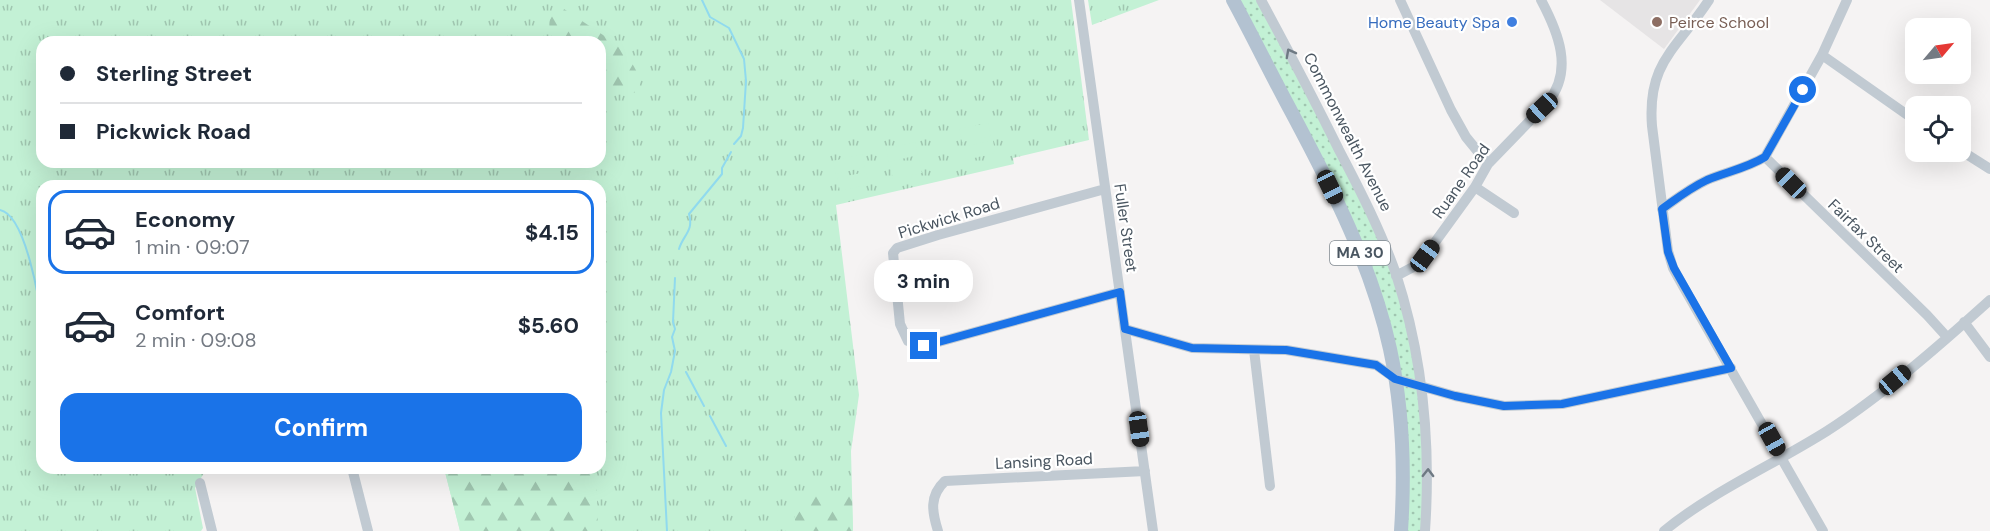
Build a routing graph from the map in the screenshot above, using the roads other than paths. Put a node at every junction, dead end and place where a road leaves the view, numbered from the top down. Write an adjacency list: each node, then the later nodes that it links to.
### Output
1 (1079, 0): 15 (street, Fuller Street)
2 (1233, 0): 27 (main road, MA 30)
3 (1261, 0): 18 (street, Commonwealth Avenue, one-way to 3)
4 (1400, 0): 12 (street)
5 (1541, 0): 12 (street, Ruane Road)
6 (1709, 0): 16 (street)
7 (1847, 0): 8 (street)
8 (1822, 55): 9 (street); 10 (street)
9 (1905, 113)
10 (1765, 157): 16 (street); 23 (street, Fairfax Street)
11 (1971, 157): 13 (street)
12 (1488, 164): 14 (street, Ruane Road)
13 (1990, 169)
14 (1475, 187): 17 (street); 18 (street, Ruane Road)
15 (1105, 189): 19 (street, Fuller Street); 19 (street, Pickwick Road)
16 (1662, 209): 26 (street)
17 (1514, 213)
18 (1396, 276): 28 (street, Commonwealth Avenue)
19 (1120, 292): 22 (street, Fuller Street)
20 (1990, 300): 21 (street)
21 (1964, 322): 23 (street); 25 (street)
22 (1125, 329): 24 (street); 30 (street, Fuller Street)
23 (1947, 337): 29 (street)
24 (1254, 350): 27 (street); 33 (street)
25 (1990, 357)
26 (1731, 368): 28 (street); 29 (street)
27 (1395, 379): 28 (street); 38 (main road, MA 30)
28 (1422, 386): 39 (street, Commonwealth Avenue, one-way to 28)
29 (1782, 459): 40 (street); 41 (street)
30 (1145, 471): 36 (street, Lansing Road); 37 (street, Fuller Street)
31 (354, 474): 35 (street)
32 (200, 483): 34 (street)
33 (1270, 486)
34 (211, 529)
35 (368, 531)
36 (938, 531)
37 (1153, 531)
38 (1401, 531)
39 (1425, 531)
40 (1664, 531)
41 (1823, 531)

